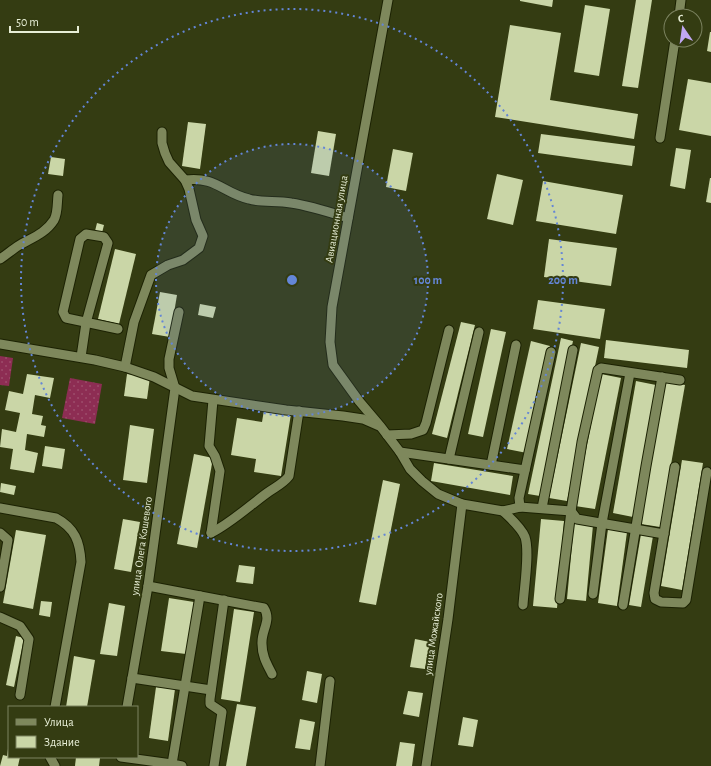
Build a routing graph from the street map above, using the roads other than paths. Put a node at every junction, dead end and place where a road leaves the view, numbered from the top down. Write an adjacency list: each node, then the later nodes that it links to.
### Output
1 (388, 0): 7 (street, Авиационная улица)
2 (674, 48): 4 (street)
3 (162, 132): 5 (street)
4 (660, 138)
5 (186, 180): 7 (street); 19 (street)
6 (58, 195): 8 (street)
7 (348, 218): 26 (street, Авиационная улица)
8 (0, 259)
9 (179, 312): 23 (street)
10 (86, 323): 10 (street); 11 (street); 18 (street)
11 (118, 329)
12 (449, 330): 27 (street)
13 (479, 332): 29 (street)
14 (0, 344): 18 (street)
15 (516, 345): 30 (street)
16 (573, 350): 37 (street)
17 (551, 352): 32 (street)
18 (81, 358): 19 (street)
19 (125, 366): 23 (street)
20 (630, 373): 21 (street); 39 (street); 40 (street)
21 (662, 377): 22 (street); 41 (street)
22 (680, 380)
23 (175, 388): 24 (street); 44 (street, улица Олега Кошевого)
24 (213, 400): 25 (street); 25 (street)
25 (299, 411): 26 (street)
26 (381, 427): 27 (street, Авиационная улица)
27 (387, 435): 28 (street, Авиационная улица)
28 (400, 452): 29 (street); 34 (street, Авиационная улица)
29 (449, 459): 30 (street)
30 (491, 465): 32 (street)
31 (675, 467): 43 (street)
32 (525, 470): 35 (street)
33 (707, 472): 43 (street)
34 (462, 504): 38 (street, Авиационная улица); 66 (street, улица Можайского)
35 (520, 507): 37 (street); 38 (street)
36 (0, 508): 59 (street)
37 (542, 508): 39 (street)
38 (503, 511): 50 (street)
39 (571, 511): 40 (street); 48 (street)
40 (602, 523): 41 (street); 46 (street)
41 (636, 529): 43 (street); 51 (street)
42 (0, 533): 45 (street)
43 (664, 534)
44 (148, 586): 47 (street); 54 (street, улица Олега Кошевого)
45 (0, 587)
46 (593, 594)
47 (200, 596): 49 (street); 56 (street)
48 (560, 598)
49 (224, 600): 53 (street); 57 (street)
50 (523, 605)
51 (623, 605)
52 (0, 617): 58 (street)
53 (272, 674)
54 (132, 678): 56 (street); 60 (street, улица Олега Кошевого)
55 (330, 681): 65 (street)
56 (185, 686): 57 (street); 62 (street)
57 (211, 690): 64 (street)
58 (20, 695)
59 (56, 706)
60 (127, 706)
61 (127, 758): 62 (street)
62 (172, 764): 63 (street)
63 (182, 766)
64 (214, 766)
65 (320, 766)
66 (426, 766)

